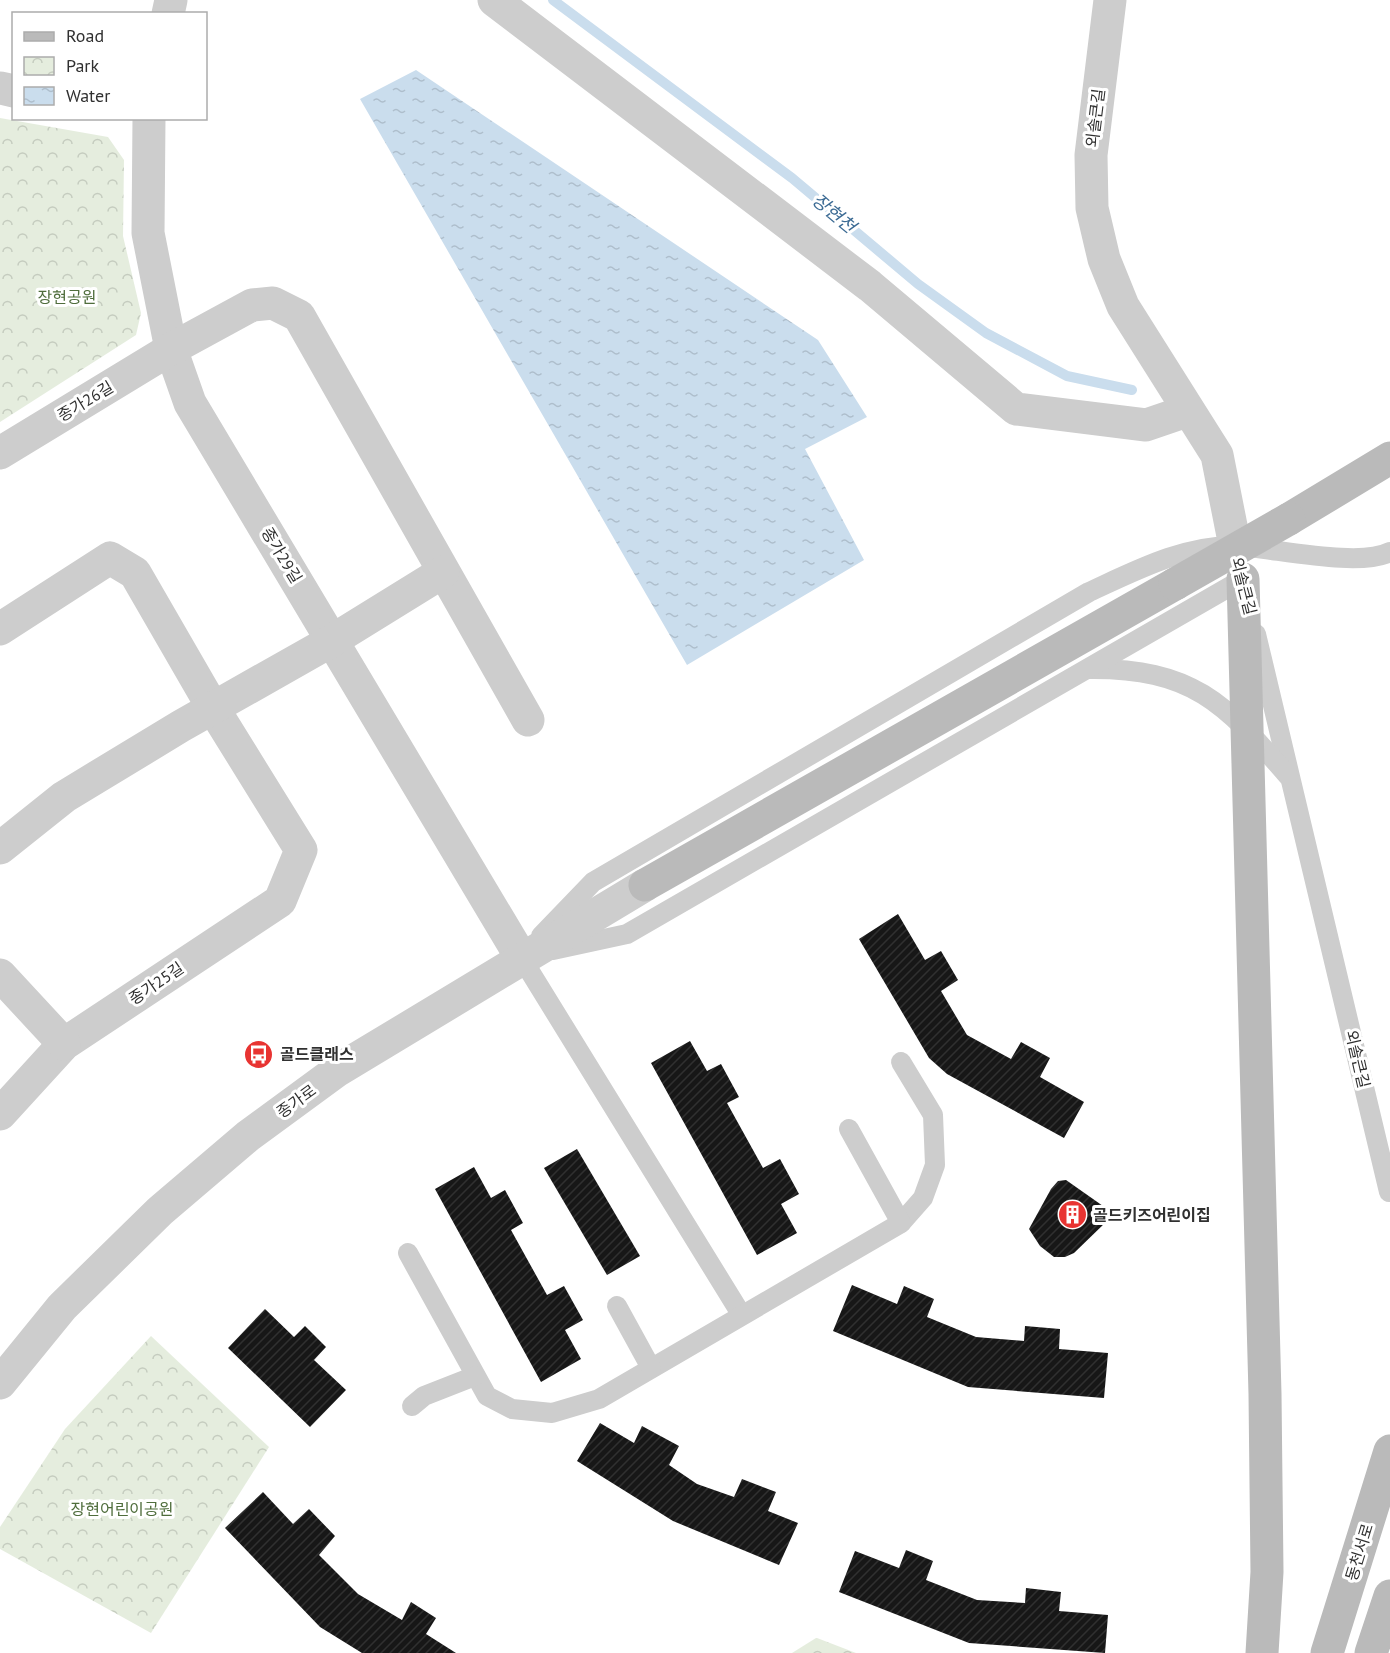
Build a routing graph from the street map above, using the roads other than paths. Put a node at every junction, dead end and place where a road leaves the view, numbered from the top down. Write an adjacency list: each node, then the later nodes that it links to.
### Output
1 (494, 0): 5 (street)
2 (1110, 0): 5 (street, 외솔큰길)
3 (149, 120): 4 (street, 종가29길)
4 (171, 349): 6 (street, 종가26길); 10 (street, 종가26길); 13 (street, 종가29길)
5 (1187, 411): 8 (street, 외솔큰길)
6 (0, 453)
7 (1390, 458): 20 (main road, bridge)
8 (1235, 546): 9 (lane); 11 (lane, 외솔큰길); 21 (lane)
9 (1390, 552)
10 (443, 572): 13 (street); 16 (street, 종가26길)
11 (1243, 579): 14 (lane); 17 (main road); 18 (lane, 외솔큰길)
12 (0, 629): 15 (street)
13 (333, 640): 15 (street); 21 (street, 종가29길)
14 (1086, 669): 17 (lane); 21 (lane)
15 (213, 708): 19 (street); 23 (street, 종가25길)
16 (528, 720)
17 (1247, 728): 18 (lane); 38 (main road)
18 (1291, 779): 27 (lane, 외솔큰길)
19 (0, 848)
20 (645, 885): 21 (street, 종가로)
21 (521, 957): 31 (lane); 34 (street, 종가로)
22 (0, 975): 23 (street)
23 (64, 1044): 25 (street, 종가25길)
24 (901, 1062): 28 (lane)
25 (0, 1114)
26 (849, 1129): 28 (lane)
27 (1389, 1192)
28 (901, 1223): 31 (lane)
29 (408, 1252): 33 (lane)
30 (617, 1306): 32 (lane)
31 (741, 1314): 32 (lane)
32 (651, 1368): 33 (lane)
33 (475, 1376): 35 (lane)
34 (0, 1383)
35 (412, 1406)
36 (1390, 1451): 39 (main road, 동천서로)
37 (1390, 1596): 40 (main road)
38 (1262, 1653)
39 (1327, 1653)
40 (1371, 1653)

